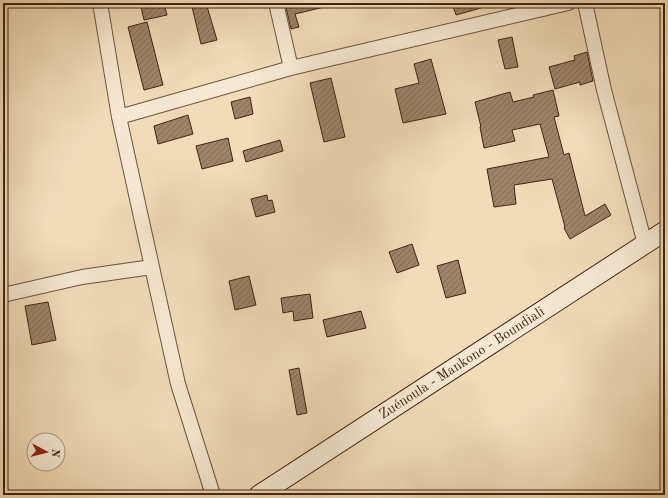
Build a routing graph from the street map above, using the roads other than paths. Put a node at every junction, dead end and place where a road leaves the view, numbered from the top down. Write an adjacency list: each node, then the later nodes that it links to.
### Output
1 (100, 3): 6 (street)
2 (276, 3): 5 (street)
3 (568, 3): 5 (street)
4 (584, 3): 8 (street)
5 (291, 68): 6 (street)
6 (120, 117): 9 (street)
7 (665, 231): 8 (main road, Zuénoula - Mankono - Boundiali)
8 (645, 244): 12 (main road, Zuénoula - Mankono - Boundiali)
9 (152, 267): 10 (street); 11 (street)
10 (3, 295)
11 (213, 495)
12 (259, 495)

